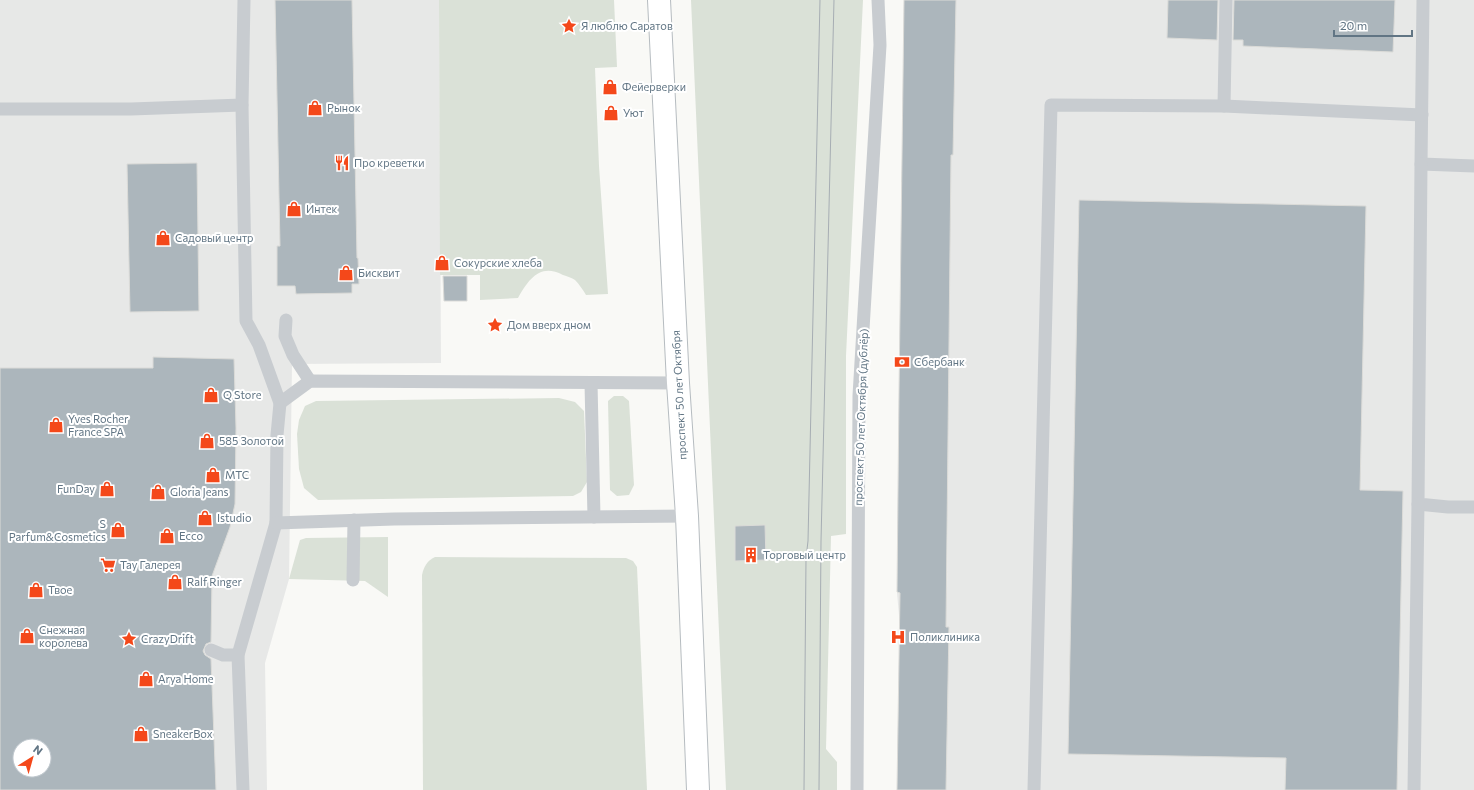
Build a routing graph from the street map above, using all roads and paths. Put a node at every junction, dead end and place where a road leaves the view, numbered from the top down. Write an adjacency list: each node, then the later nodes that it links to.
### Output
1 (244, 0): 6 (lane)
2 (659, 0): 15 (main road, проспект 50 лет Октября)
3 (878, 0): 28 (lane, проспект 50 лет Октября (дублёр))
4 (1226, 0): 7 (lane)
5 (1423, 0): 9 (lane)
6 (242, 104): 8 (lane); 16 (lane)
7 (1224, 106): 9 (lane); 29 (lane)
8 (0, 109)
9 (1422, 115): 10 (lane)
10 (1421, 164): 11 (lane); 17 (lane)
11 (1474, 166)
12 (286, 320): 13 (lane)
13 (310, 381): 14 (lane); 16 (lane)
14 (591, 383): 15 (lane); 20 (lane)
15 (678, 383): 19 (main road, проспект 50 лет Октября)
16 (280, 403): 22 (lane)
17 (1418, 504): 18 (lane); 30 (lane)
18 (1474, 507)
19 (687, 516): 20 (lane); 27 (main road, проспект 50 лет Октября)
20 (594, 517): 21 (lane)
21 (354, 520): 22 (lane); 23 (lane)
22 (276, 523): 25 (lane)
23 (353, 580)
24 (211, 650): 25 (lane)
25 (238, 655): 26 (lane)
26 (243, 790)
27 (698, 790)
28 (857, 790)
29 (1034, 790)
30 (1414, 790)

